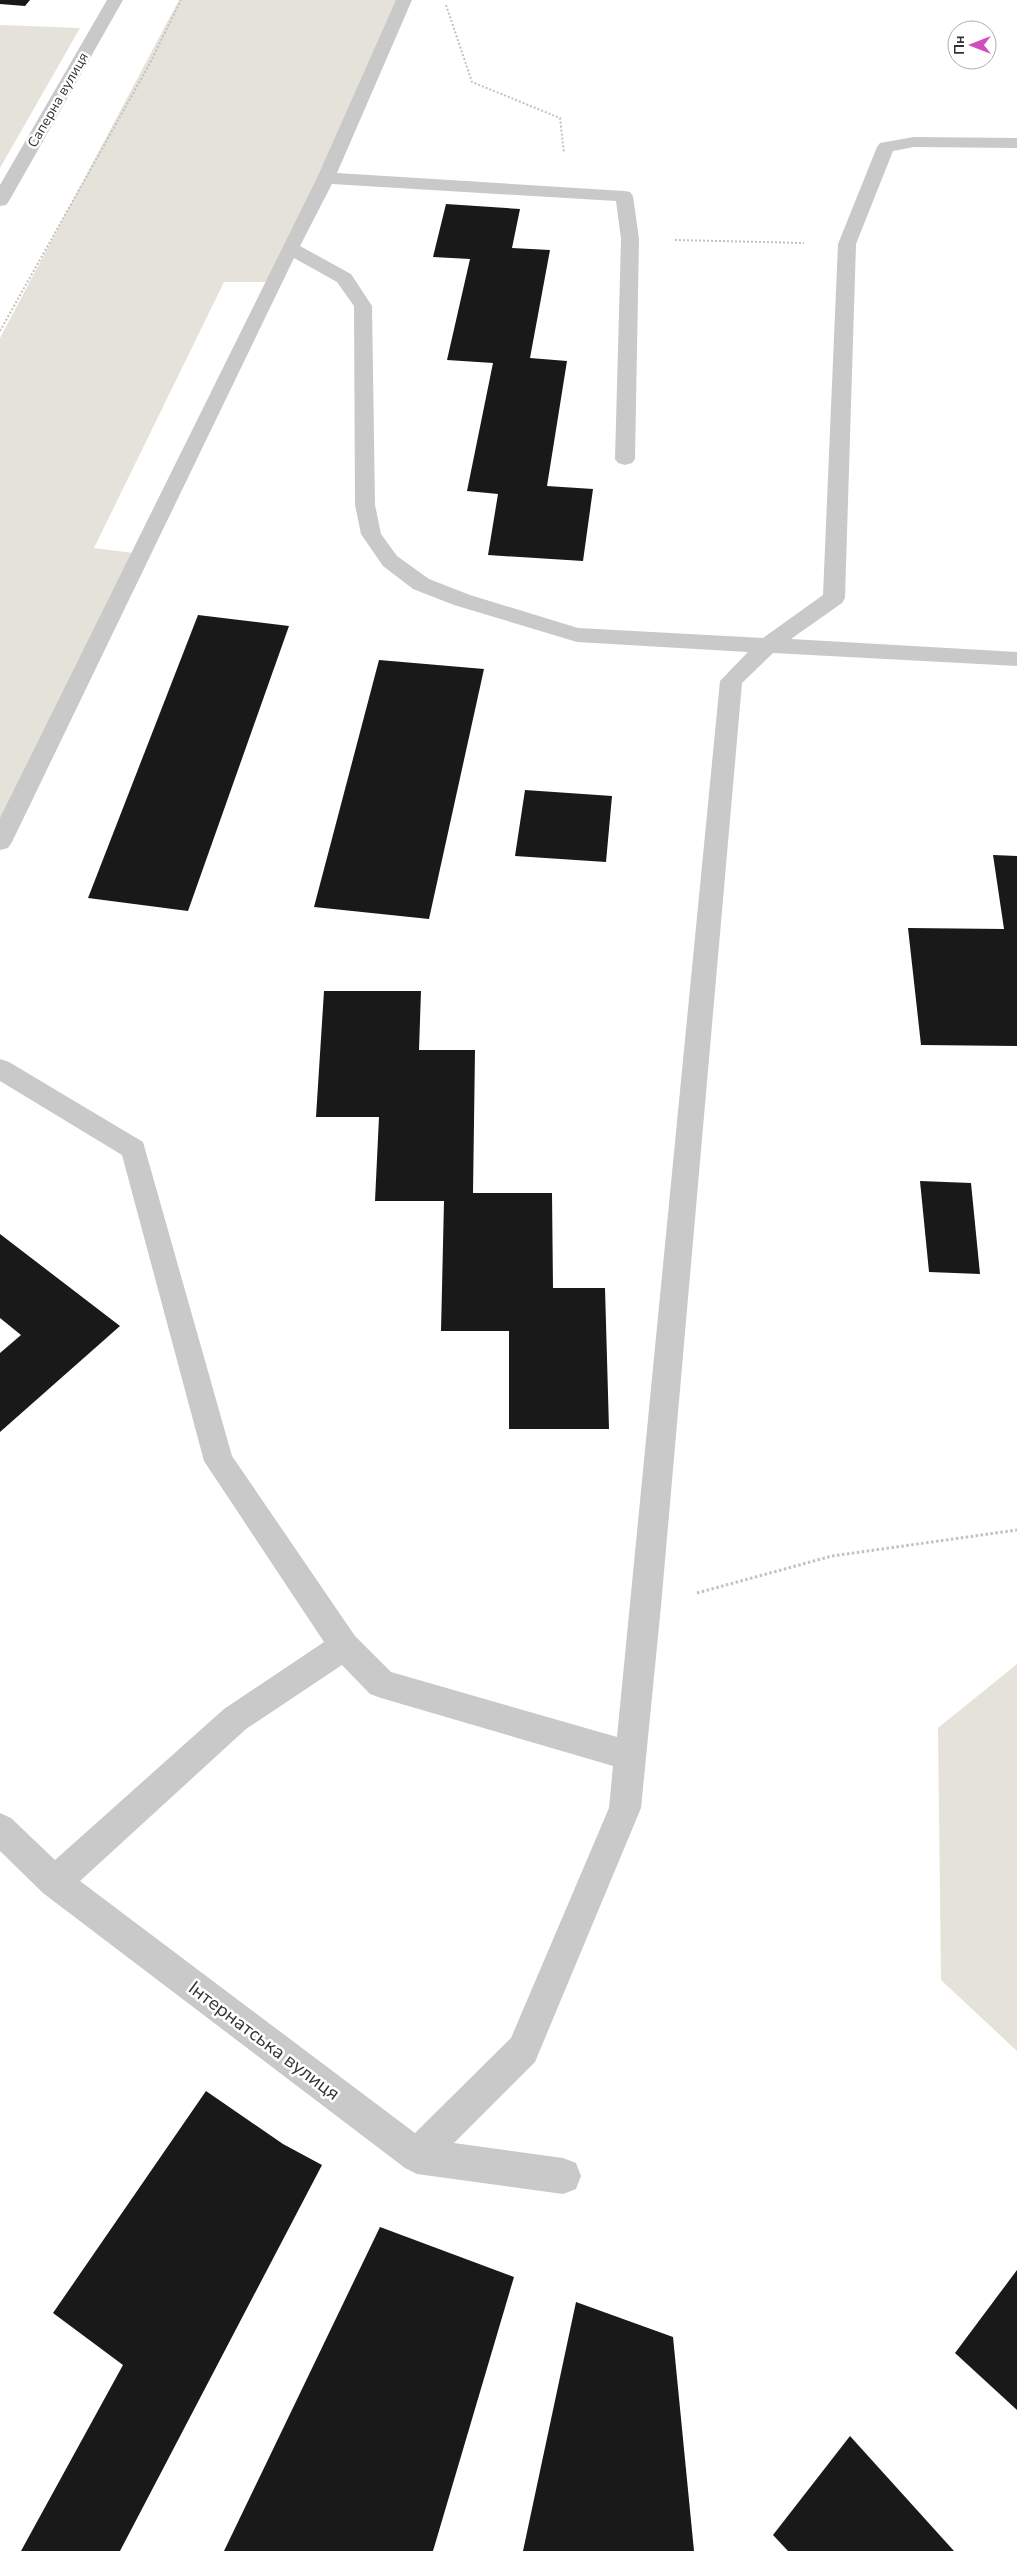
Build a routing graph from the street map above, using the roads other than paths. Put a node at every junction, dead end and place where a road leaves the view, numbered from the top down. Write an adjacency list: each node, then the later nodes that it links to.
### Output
1 (116, 0): 5 (street, Саперна вулиця)
2 (404, 0): 4 (street)
3 (1017, 143): 8 (street)
4 (326, 178): 6 (street); 7 (street)
5 (0, 201)
6 (290, 248): 8 (street); 10 (street)
7 (625, 459)
8 (768, 645): 9 (street); 13 (street)
9 (1017, 659)
10 (0, 842)
11 (0, 1069): 12 (street)
12 (344, 1646): 13 (street); 15 (street)
13 (630, 1756): 16 (street)
14 (0, 1829): 15 (street, Інтернатська вулиця)
15 (55, 1882): 16 (street, Інтернатська вулиця)
16 (417, 2156): 17 (street, Інтернатська вулиця)
17 (563, 2176)

